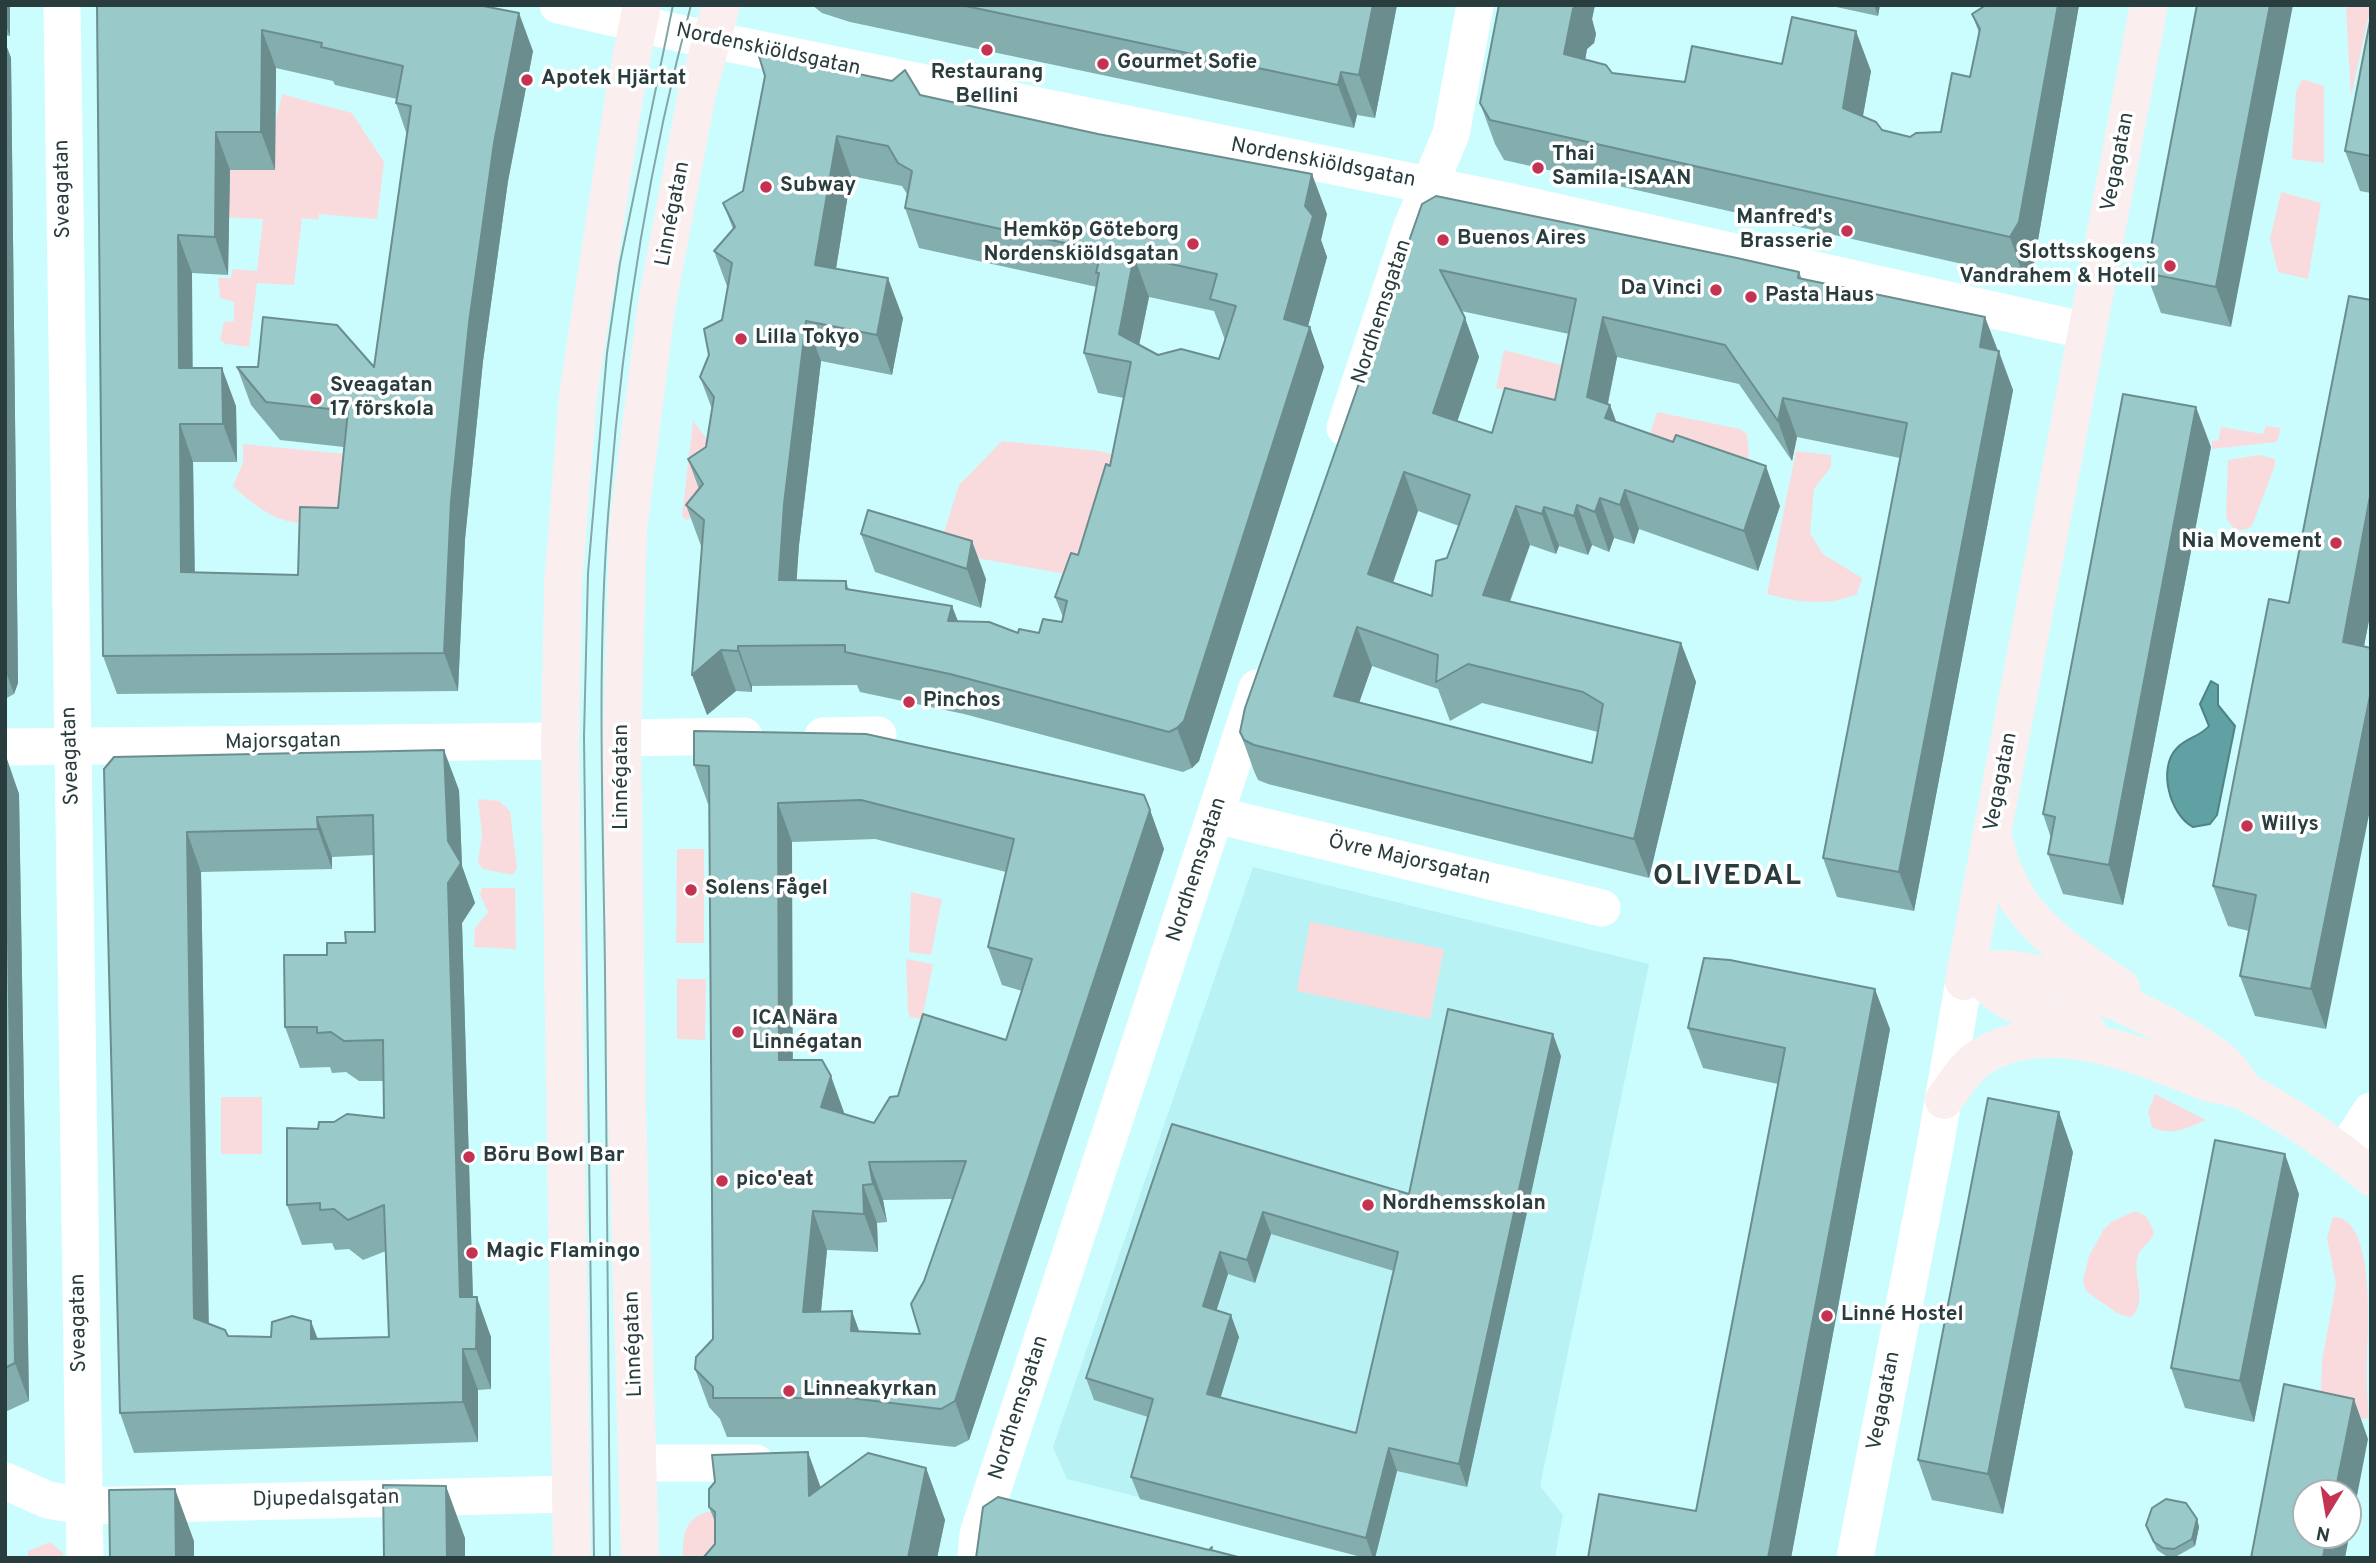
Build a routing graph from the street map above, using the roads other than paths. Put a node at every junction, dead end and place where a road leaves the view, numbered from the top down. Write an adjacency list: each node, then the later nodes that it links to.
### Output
1 (62, 5): 14 (street, Sveagatan)
2 (558, 5): 5 (street, Nordenskiöldsgatan)
3 (1475, 5): 7 (street, Nordhemsgatan)
4 (2149, 5): 8 (street, Vegagatan)
5 (640, 14): 6 (street, Nordenskiöldsgatan); 13 (street)
6 (716, 22): 7 (street, Nordenskiöldsgatan); 12 (street, Linnégatan)
7 (1432, 185): 8 (street, Nordenskiöldsgatan); 9 (street, Nordhemsgatan)
8 (2087, 331): 17 (street, Vegagatan)
9 (1332, 465)
10 (1266, 661): 16 (street, Nordhemsgatan)
11 (878, 735): 12 (street)
12 (622, 738): 26 (street, Linnégatan)
13 (560, 741): 14 (street, Majorsgatan); 29 (street)
14 (73, 746): 15 (street, Majorsgatan); 30 (street, Sveagatan)
15 (5, 747)
16 (1216, 815): 18 (street, Övre Majorsgatan); 34 (street, Nordhemsgatan)
17 (1993, 832): 19 (street, Vegagatan); 20 (street)
18 (1602, 908)
19 (1970, 970): 20 (street); 21 (street); 23 (street, Vegagatan)
20 (2101, 985): 22 (street)
21 (2091, 1037): 22 (street); 23 (street)
22 (2154, 1041): 25 (street)
23 (1944, 1100): 35 (street, Vegagatan)
24 (2371, 1111): 25 (street)
25 (2357, 1165)
26 (638, 1463): 27 (street); 33 (street, Linnégatan)
27 (756, 1463)
28 (5, 1481): 30 (street, Djupedalsgatan)
29 (570, 1494): 30 (street, Djupedalsgatan); 32 (street)
30 (82, 1506): 31 (street, Sveagatan)
31 (85, 1558)
32 (572, 1558)
33 (640, 1558)
34 (976, 1558)
35 (1855, 1558)

